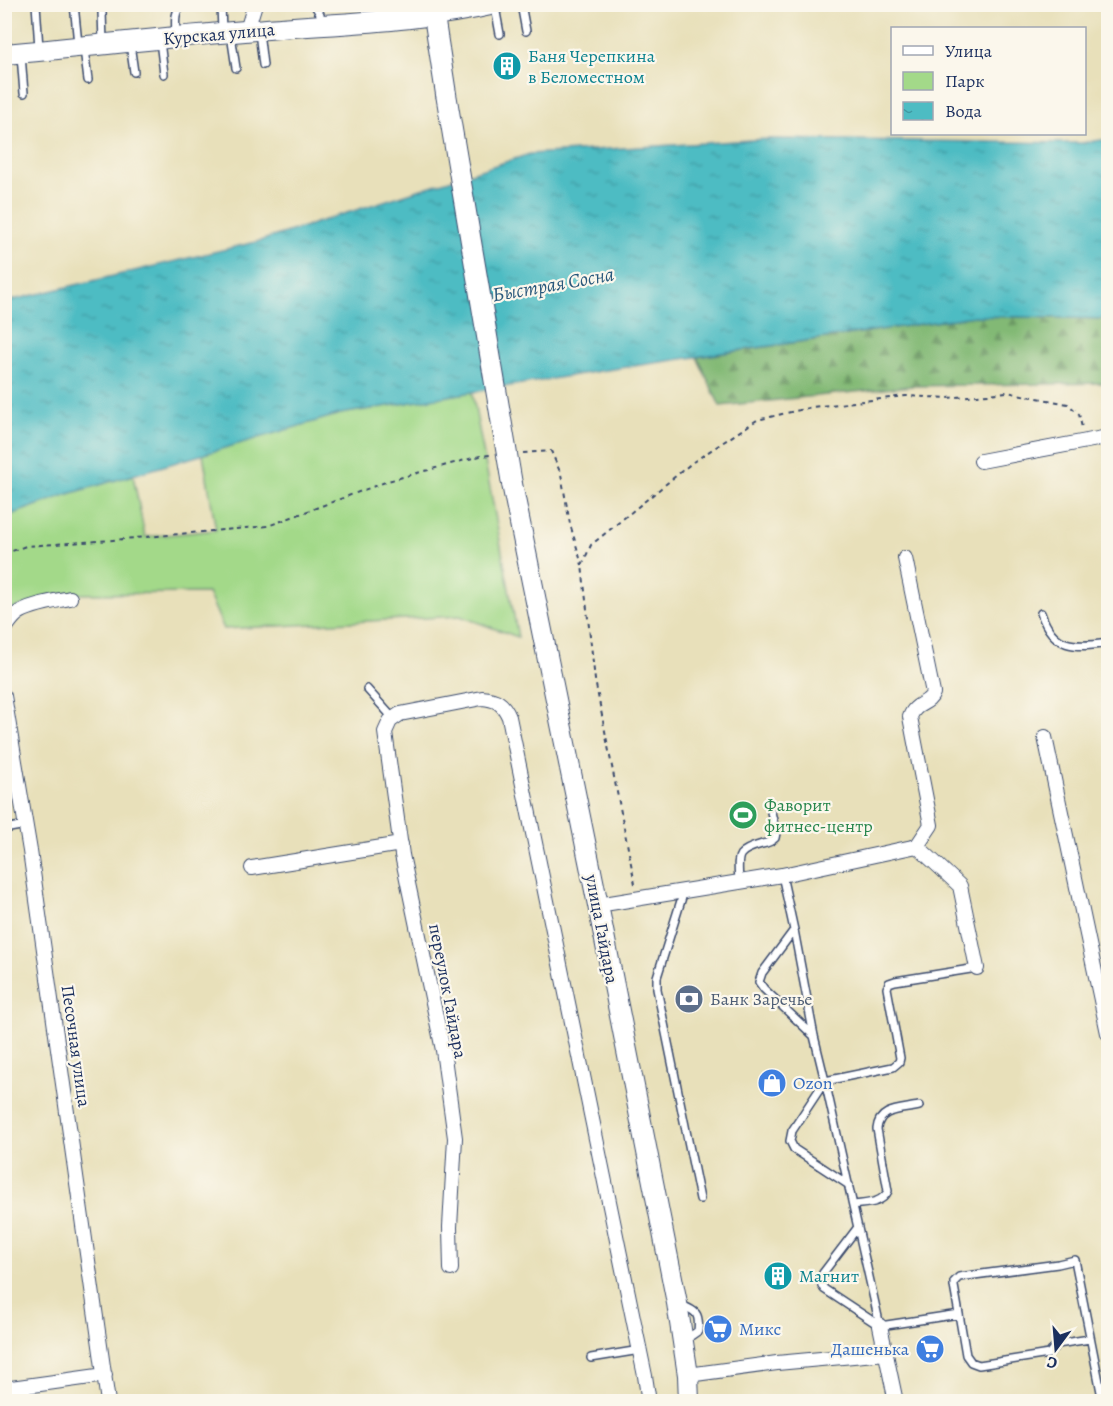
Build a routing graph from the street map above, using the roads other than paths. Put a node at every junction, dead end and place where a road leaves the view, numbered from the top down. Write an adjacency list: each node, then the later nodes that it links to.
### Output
1 (36, 4): 19 (lane)
2 (74, 4): 18 (lane)
3 (197, 4): 16 (lane)
4 (221, 4): 13 (lane)
5 (255, 4): 13 (street)
6 (314, 4): 12 (lane)
7 (521, 4): 14 (lane)
8 (495, 5): 10 (main road, Курская улица); 15 (lane)
9 (102, 12): 18 (lane)
10 (434, 16): 12 (main road, Курская улица); 46 (main road, улица Гайдара, bridge)
11 (4, 24): 19 (lane)
12 (321, 26): 13 (main road, Курская улица)
13 (240, 31): 16 (main road, Курская улица); 20 (lane); 21 (lane)
14 (526, 31)
15 (500, 34)
16 (168, 38): 17 (main road, Курская улица); 23 (lane)
17 (130, 42): 18 (main road, Курская улица); 22 (lane)
18 (88, 46): 19 (main road, Курская улица); 24 (lane)
19 (18, 53): 25 (lane)
20 (262, 65)
21 (236, 68)
22 (134, 72)
23 (164, 74)
24 (88, 80)
25 (24, 93)
26 (1108, 436): 27 (street)
27 (981, 461)
28 (905, 558): 41 (street)
29 (70, 598): 31 (street)
30 (1041, 613): 32 (lane)
31 (4, 630)
32 (1108, 643)
33 (367, 688): 35 (lane)
34 (4, 696): 38 (street, Песочная улица)
35 (390, 721): 40 (street, переулок Гайдара); 61 (street)
36 (1045, 737): 49 (street)
37 (771, 812): 44 (lane)
38 (26, 825): 39 (lane); 64 (street, Песочная улица)
39 (4, 829)
40 (400, 844): 42 (street); 57 (street, переулок Гайдара)
41 (917, 846): 43 (street); 48 (street)
42 (252, 868)
43 (782, 875): 44 (street); 47 (lane)
44 (740, 882): 45 (street)
45 (684, 891): 46 (street); 54 (lane)
46 (598, 905): 65 (main road, улица Гайдара)
47 (794, 930): 50 (lane); 50 (lane)
48 (977, 968): 51 (lane)
49 (1108, 1034)
50 (814, 1036): 51 (lane)
51 (825, 1081): 53 (lane); 53 (lane)
52 (919, 1106): 55 (lane)
53 (849, 1185): 55 (lane)
54 (700, 1199)
55 (853, 1205): 56 (lane)
56 (858, 1227): 59 (lane); 59 (lane)
57 (451, 1269)
58 (959, 1314): 59 (lane); 60 (lane); 60 (lane)
59 (880, 1326): 62 (street)
60 (1090, 1338): 71 (lane)
61 (640, 1350): 63 (lane); 68 (street)
62 (886, 1353): 65 (street); 70 (street)
63 (591, 1358)
64 (105, 1375): 66 (street); 67 (street, Песочная улица)
65 (688, 1375): 69 (main road, улица Гайдара)
66 (4, 1389)
67 (108, 1401)
68 (649, 1401)
69 (689, 1401)
70 (896, 1401)
71 (1103, 1401)

